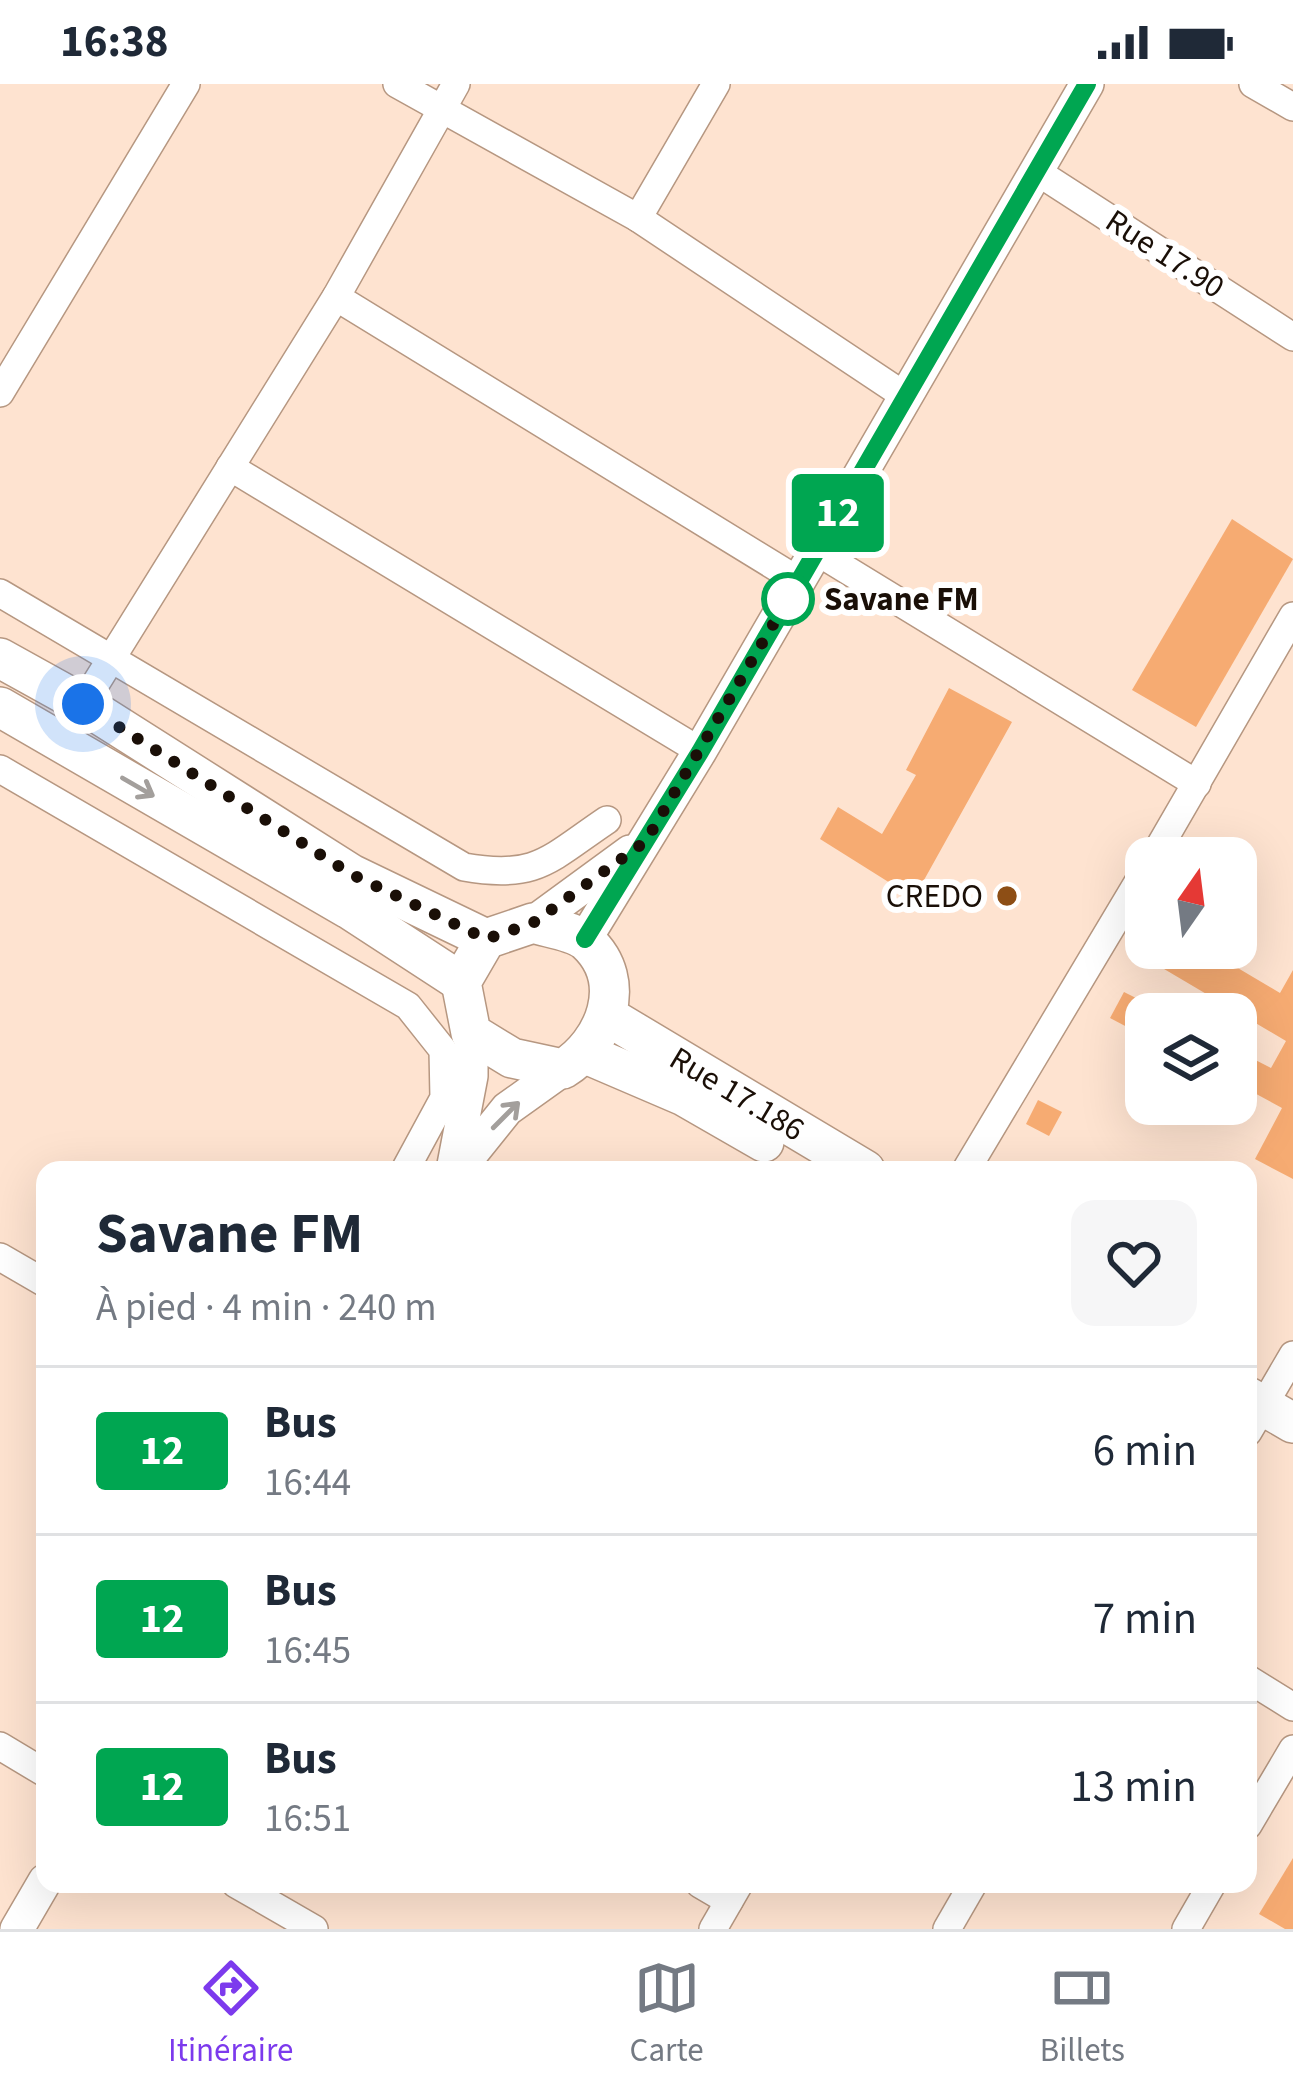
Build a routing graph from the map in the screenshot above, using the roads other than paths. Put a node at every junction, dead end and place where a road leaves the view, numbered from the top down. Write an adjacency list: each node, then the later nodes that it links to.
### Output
1 (186, 84): 13 (street)
2 (397, 84): 8 (street)
3 (456, 84): 8 (street)
4 (716, 84): 10 (street)
5 (1087, 84): 9 (street)
6 (1253, 84): 7 (street)
7 (1293, 107)
8 (442, 110): 10 (street); 11 (street)
9 (1036, 171): 12 (street, Rue 17.90); 14 (street)
10 (638, 218): 14 (street)
11 (336, 297): 15 (street); 17 (street)
12 (1293, 338)
13 (0, 393)
14 (905, 396): 16 (street)
15 (230, 467): 20 (street); 24 (street)
16 (816, 551): 17 (street); 26 (street)
17 (799, 581): 24 (street)
18 (0, 593): 20 (street)
19 (1293, 616): 26 (street)
20 (113, 656): 22 (street); 27 (street)
21 (0, 658): 22 (main road)
22 (83, 704): 32 (main road)
23 (0, 707): 34 (main road, one-way to 34)
24 (700, 752): 29 (street)
25 (0, 769): 38 (street)
26 (1197, 784): 28 (street)
27 (607, 820)
28 (1165, 837)
29 (646, 841): 31 (street); 33 (street)
30 (1125, 904): 43 (street)
31 (533, 923): 32 (main road); 33 (main road)
32 (486, 939): 34 (main road)
33 (585, 939): 35 (main road)
34 (461, 982): 36 (main road)
35 (609, 1017): 37 (main road); 42 (main road, Rue 17.186)
36 (471, 1033): 37 (main road); 39 (street)
37 (575, 1062): 40 (street, one-way to 37); 41 (main road)
38 (411, 1161)
39 (457, 1161)
40 (464, 1161)
41 (796, 1161)
42 (850, 1161)
43 (971, 1161)
44 (0, 1256): 45 (street)
45 (36, 1278)
46 (1293, 1355): 47 (street)
47 (1259, 1418): 48 (main road)
48 (1293, 1451)
49 (1257, 1684): 50 (street)
50 (1293, 1707)
51 (0, 1746): 53 (street)
52 (1293, 1750): 54 (street)
53 (36, 1768)
54 (1257, 1810)
55 (38, 1893): 60 (street)
56 (252, 1893): 61 (street)
57 (734, 1893): 62 (street)
58 (968, 1893): 63 (street)
59 (1208, 1893): 64 (street)
60 (17, 1929)
61 (314, 1929)
62 (713, 1929)
63 (947, 1929)
64 (1186, 1929)

